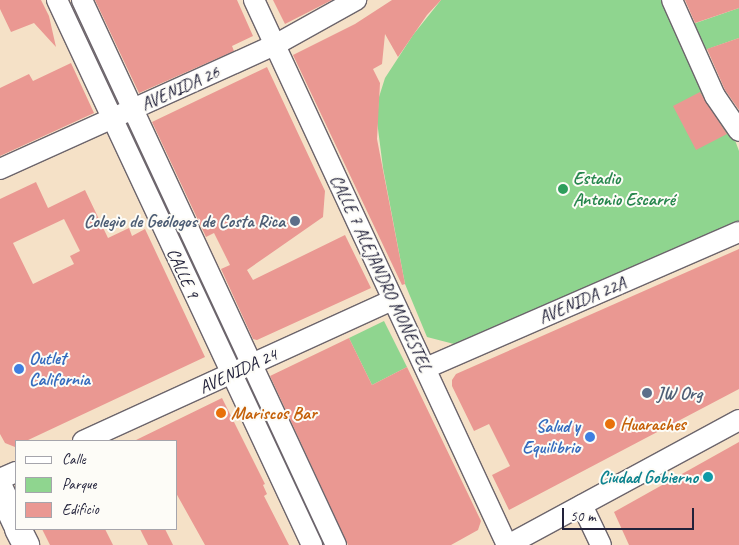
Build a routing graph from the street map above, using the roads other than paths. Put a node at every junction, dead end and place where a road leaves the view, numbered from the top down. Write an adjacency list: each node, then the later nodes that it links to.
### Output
1 (57, 0): 8 (street, CALLE 9)
2 (82, 0): 7 (street, CALLE 9)
3 (254, 0): 6 (street, CALLE 7 ALEJANDRO MONESTEL)
4 (356, 0): 6 (street, AVENIDA 26)
5 (672, 0): 9 (street)
6 (275, 45): 7 (street, AVENIDA 26); 12 (street, CALLE 7 ALEJANDRO MONESTEL)
7 (133, 109): 8 (street, AVENIDA 26); 13 (street, CALLE 9)
8 (112, 119): 10 (street, AVENIDA 26); 15 (street, CALLE 9)
9 (739, 130)
10 (0, 169)
11 (739, 232): 14 (street, AVENIDA 22A)
12 (392, 300): 13 (street, AVENIDA 24); 14 (street, CALLE 7 ALEJANDRO MONESTEL)
13 (251, 365): 15 (street, AVENIDA 24); 26 (street, CALLE 9)
14 (426, 368): 27 (street, CALLE 7 ALEJANDRO MONESTEL)
15 (231, 374): 17 (street, AVENIDA 24); 25 (street, CALLE 9)
16 (739, 420): 21 (street)
17 (85, 440)
18 (15, 472): 19 (street)
19 (0, 479)
20 (0, 489): 22 (main road)
21 (582, 505): 27 (street); 28 (street)
22 (15, 522)
23 (18, 530): 24 (main road)
24 (26, 545)
25 (312, 545)
26 (336, 545)
27 (508, 545)
28 (601, 545)

